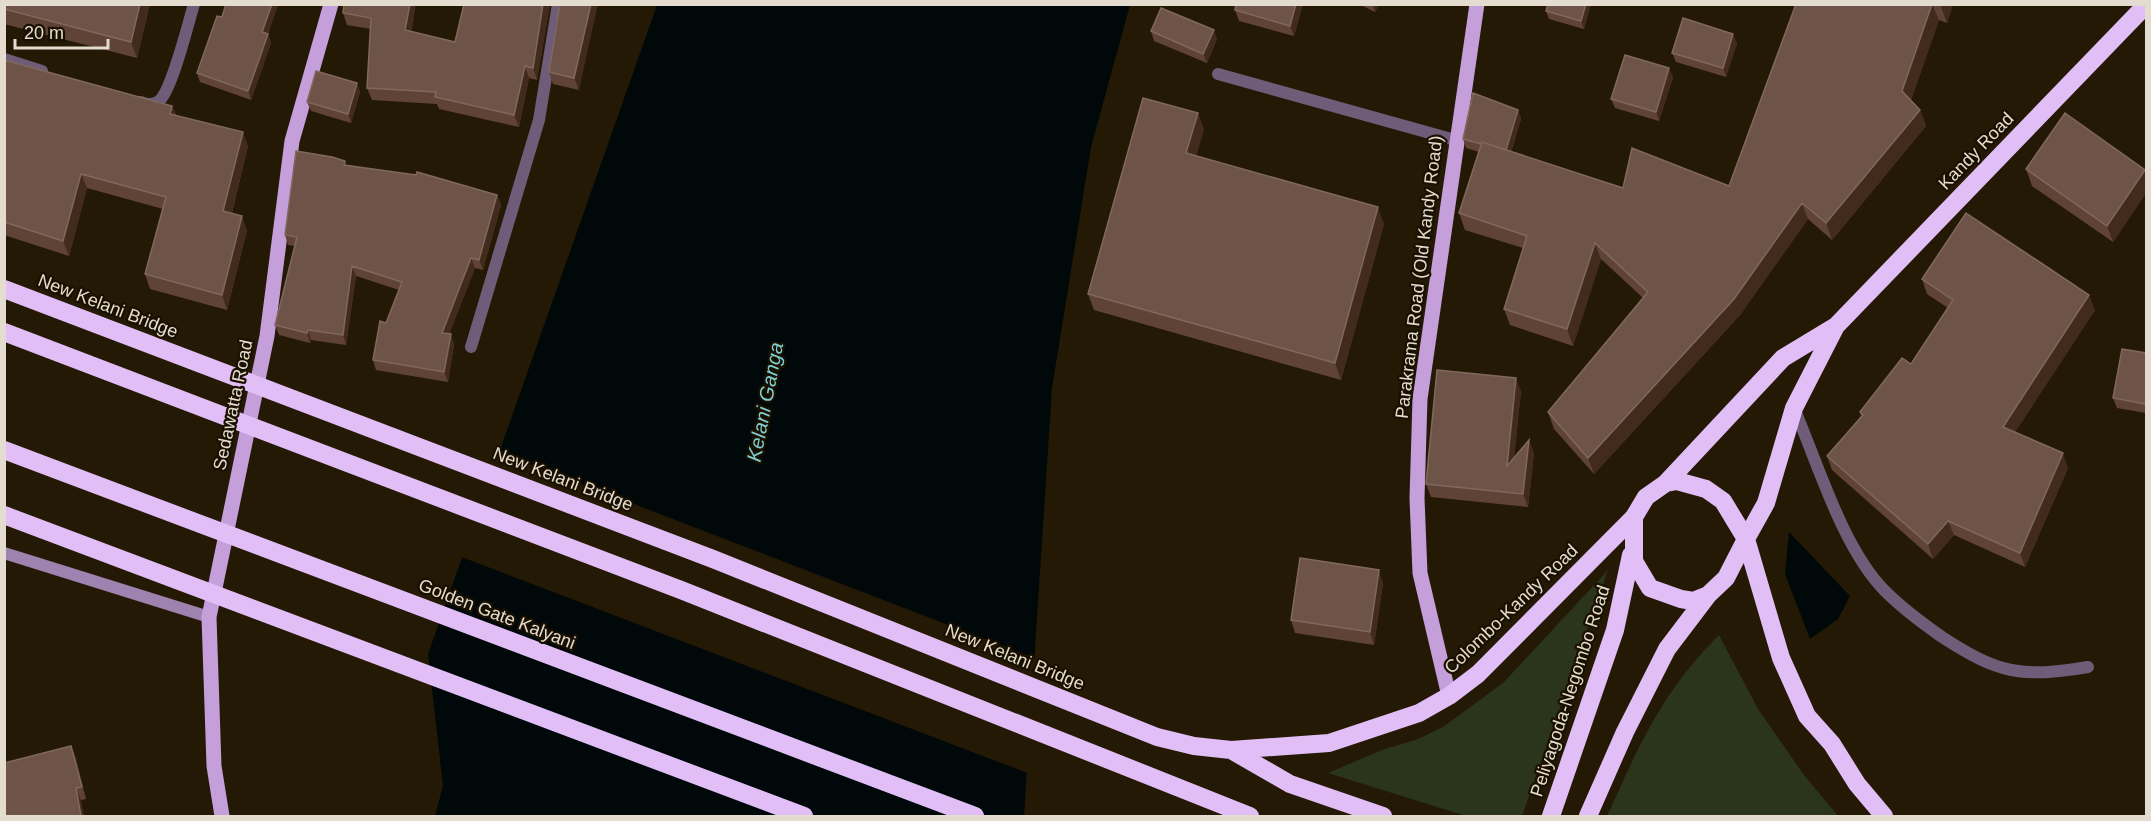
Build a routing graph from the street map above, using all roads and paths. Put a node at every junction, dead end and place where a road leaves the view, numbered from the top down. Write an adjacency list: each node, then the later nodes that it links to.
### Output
1 (194, 4): 9 (street)
2 (331, 4): 24 (main road, Sedawatta Road)
3 (558, 4): 14 (street)
4 (1477, 4): 10 (main road, Parakrama Road (Old Kandy Road))
5 (2146, 5): 12 (highway, Kandy Road)
6 (4, 59): 8 (street)
7 (1218, 74): 10 (street)
8 (59, 76)
9 (125, 98)
10 (1455, 140): 26 (main road, Parakrama Road (Old Kandy Road))
11 (4, 289): 27 (highway, New Kelani Bridge)
12 (1836, 326): 15 (highway, Kandy Road); 17 (highway, Kandy Road)
13 (4, 332): 28 (highway)
14 (471, 347)
15 (1794, 408): 20 (highway, Kandy Road); 25 (street)
16 (4, 450): 31 (highway, Golden Gate Kalyani)
17 (1666, 483): 19 (highway); 20 (highway)
18 (4, 515): 30 (highway)
19 (1634, 517): 21 (highway); 26 (highway, Colombo-Kandy Road)
20 (1746, 539): 23 (highway); 36 (highway)
21 (1633, 543): 23 (highway); 34 (highway, Peliyagoda-Negombo Road)
22 (4, 553): 24 (street)
23 (1708, 595): 35 (highway)
24 (209, 617): 29 (main road, Sedawatta Road)
25 (2088, 668)
26 (1449, 696): 27 (highway, Colombo-Kandy Road)
27 (1231, 750): 33 (highway)
28 (1232, 813): 32 (highway)
29 (222, 816)
30 (804, 816)
31 (975, 816)
32 (1250, 816)
33 (1383, 816)
34 (1551, 816)
35 (1588, 816)
36 (1884, 816)

